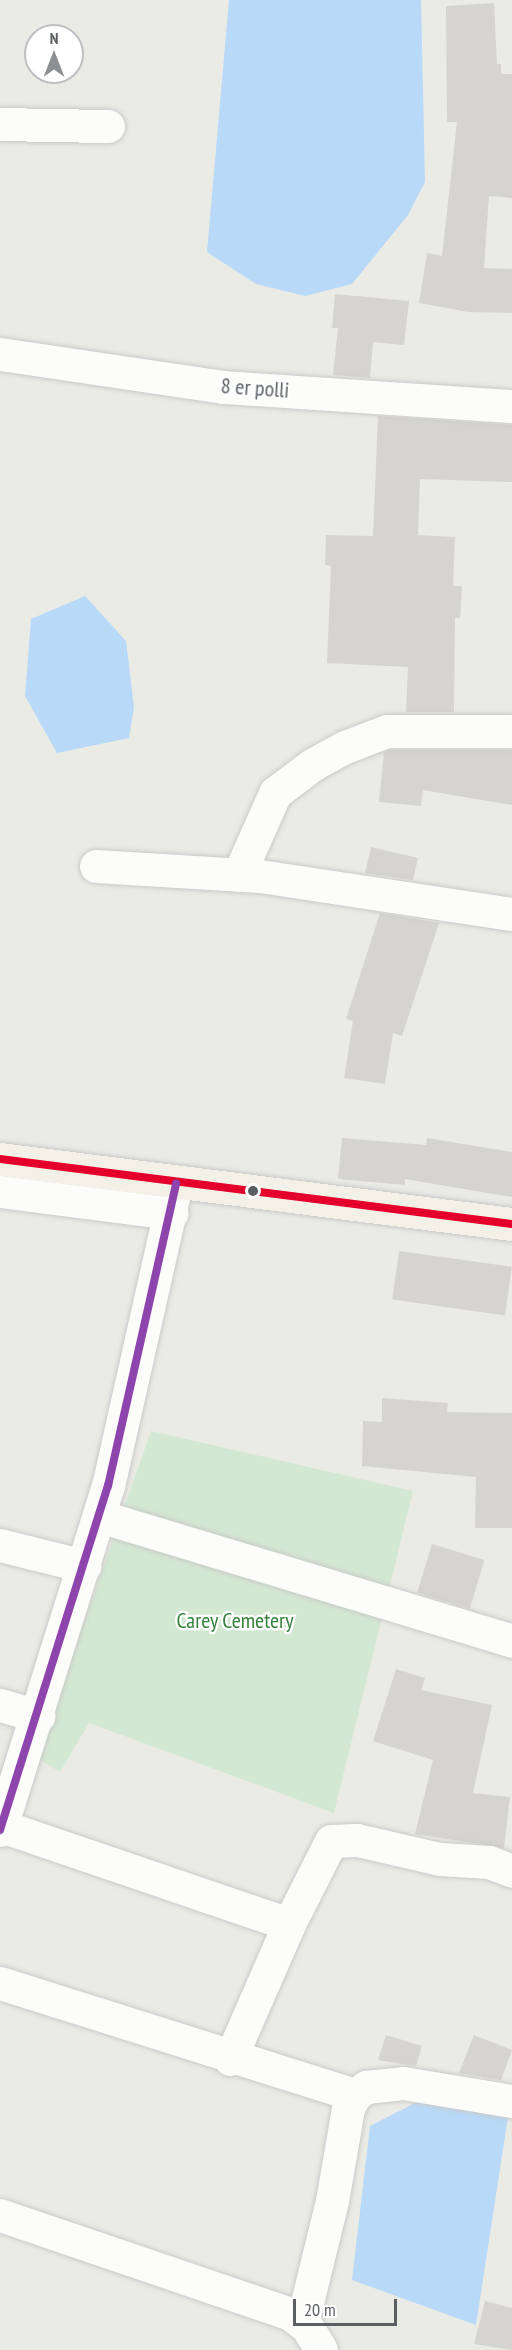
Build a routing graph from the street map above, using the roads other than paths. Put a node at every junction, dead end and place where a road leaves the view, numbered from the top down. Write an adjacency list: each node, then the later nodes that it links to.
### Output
1 (0, 124): 2 (street)
2 (108, 126)
3 (0, 354): 4 (street, 8 er polli)
4 (512, 406)
5 (512, 731): 7 (street)
6 (96, 866): 7 (street)
7 (240, 874): 8 (street)
8 (512, 914)
9 (0, 1159): 11 (main road)
10 (0, 1191): 11 (street)
11 (174, 1198): 12 (main road); 13 (street)
12 (512, 1224)
13 (99, 1516): 15 (street); 16 (street)
14 (0, 1545): 15 (street)
15 (84, 1566): 18 (street)
16 (512, 1641)
17 (0, 1705): 18 (street)
18 (38, 1716): 19 (street)
19 (1, 1828): 21 (street)
20 (512, 1871): 21 (street)
21 (289, 1924): 23 (street)
22 (0, 1983): 23 (street)
23 (230, 2059): 24 (street)
24 (355, 2095): 25 (street); 27 (street)
25 (512, 2101)
26 (0, 2215): 27 (street)
27 (302, 2323): 28 (street)
28 (321, 2350)

